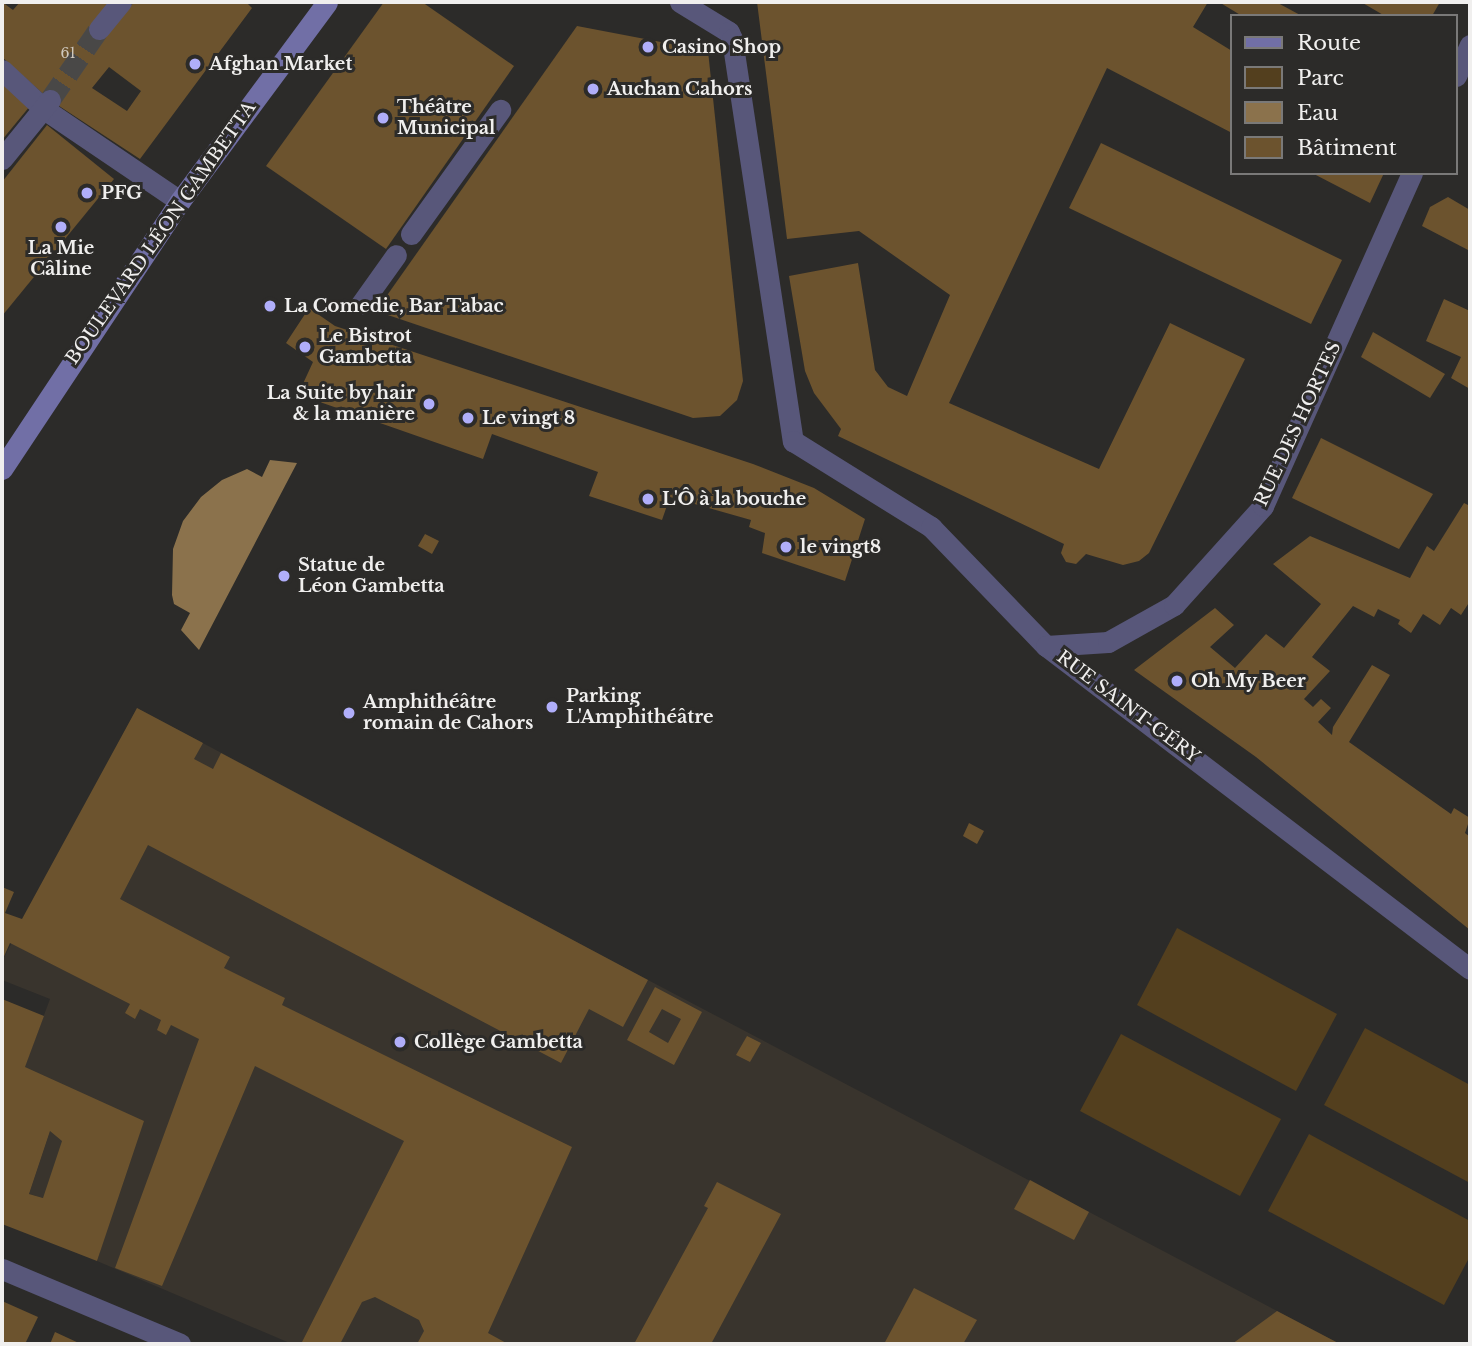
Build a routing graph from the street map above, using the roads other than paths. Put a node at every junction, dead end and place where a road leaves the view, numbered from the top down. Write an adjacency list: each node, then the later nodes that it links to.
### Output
1 (121, 2): 4 (street)
2 (327, 2): 12 (main road, BOULEVARD LÉON GAMBETTA)
3 (680, 2): 17 (street, RUE SAINT-GÉRY)
4 (99, 29)
5 (1470, 45): 7 (street)
6 (2, 70): 8 (street)
7 (1458, 72)
8 (47, 105): 10 (street); 12 (street)
9 (500, 110): 13 (street)
10 (2, 159)
11 (1411, 175): 17 (street, RUE DES HORTES)
12 (180, 201): 16 (main road, BOULEVARD LÉON GAMBETTA)
13 (411, 234)
14 (396, 255): 15 (street)
15 (361, 304)
16 (2, 469)
17 (1046, 646): 18 (street, RUE SAINT-GÉRY)
18 (1470, 969)
19 (2, 1269): 20 (street)
20 (180, 1344)

